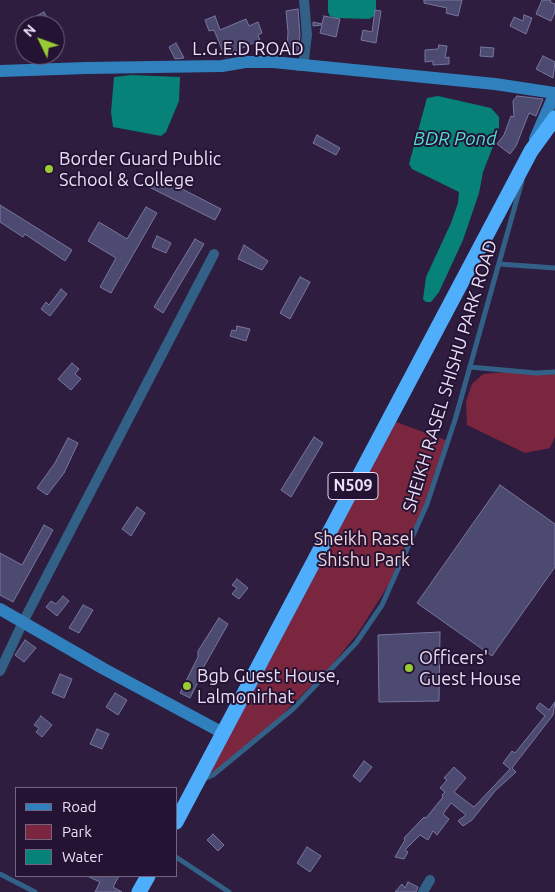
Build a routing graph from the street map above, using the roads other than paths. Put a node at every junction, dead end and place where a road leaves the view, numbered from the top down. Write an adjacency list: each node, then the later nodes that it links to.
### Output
1 (304, 0): 2 (street)
2 (299, 66): 3 (main road, L.G.E.D ROAD); 4 (main road, L.G.E.D ROAD)
3 (0, 72)
4 (555, 93): 6 (main road)
5 (555, 118): 6 (highway, N509)
6 (528, 156): 8 (lane, SHEIKH RASEL SHISHU PARK ROAD); 15 (highway, N509)
7 (214, 254): 13 (street)
8 (499, 264): 9 (lane); 10 (lane, SHEIKH RASEL SHISHU PARK ROAD)
9 (555, 268)
10 (470, 367): 11 (lane); 16 (lane, SHEIKH RASEL SHISHU PARK ROAD)
11 (555, 372)
12 (0, 609): 13 (main road)
13 (23, 622): 14 (street); 15 (main road)
14 (0, 671)
15 (223, 733): 16 (highway, N509)
16 (196, 783): 17 (highway, N509)
17 (178, 818)
18 (178, 858): 24 (lane)
19 (0, 874): 22 (lane)
20 (147, 877): 23 (highway)
21 (430, 880): 25 (street)
22 (35, 892)
23 (139, 892)
24 (229, 892)
25 (424, 892)

